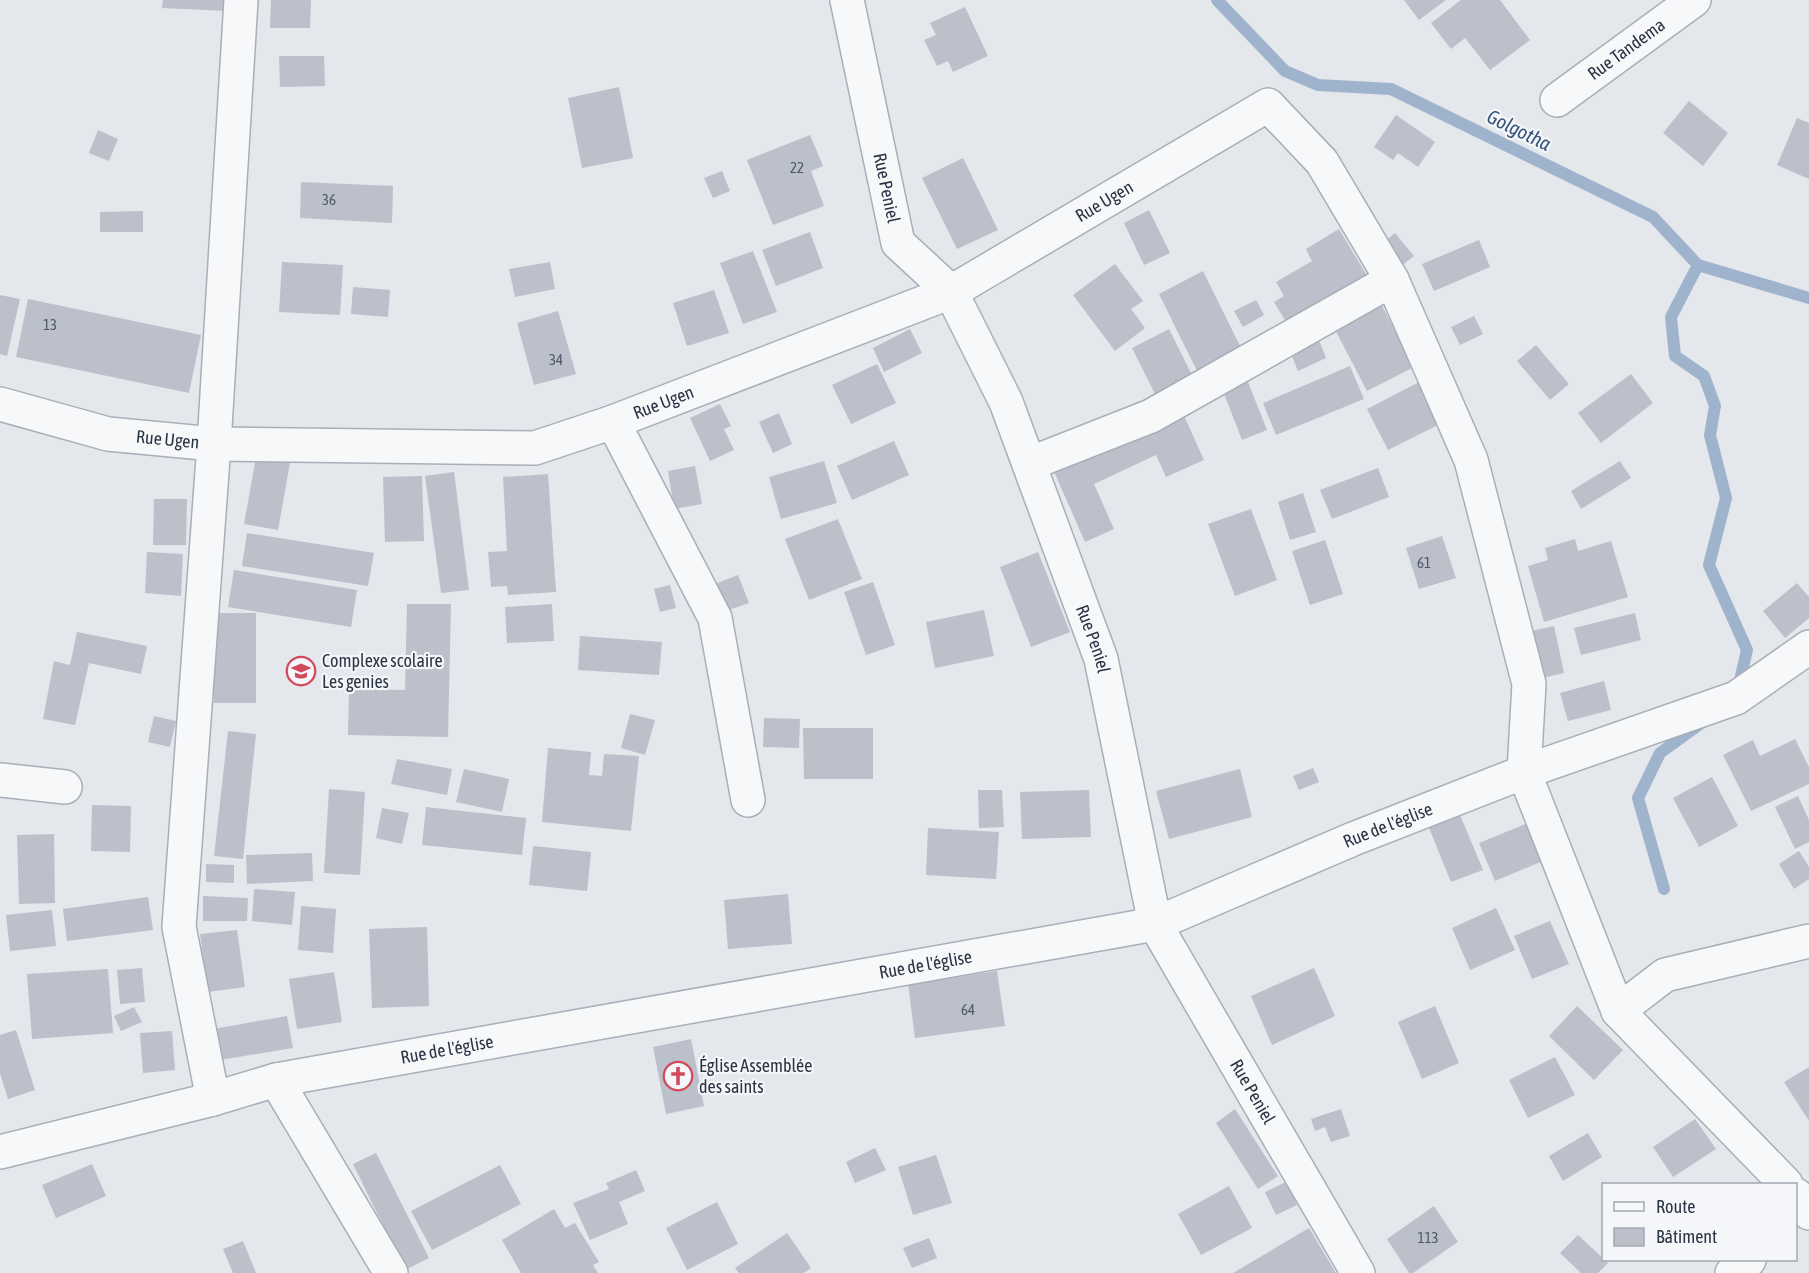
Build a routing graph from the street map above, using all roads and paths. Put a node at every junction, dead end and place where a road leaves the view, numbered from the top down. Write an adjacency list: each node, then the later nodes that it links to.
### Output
1 (241, 0): 9 (street)
2 (847, 0): 6 (street, Rue Peniel)
3 (1694, 0): 4 (street, Rue Tandema)
4 (1557, 100)
5 (1392, 280): 6 (street, Rue Ugen); 10 (street); 12 (street)
6 (951, 292): 8 (street, Rue Ugen); 10 (street, Rue Peniel)
7 (0, 404): 9 (street, Rue Ugen)
8 (613, 422): 9 (street, Rue Ugen); 15 (street)
9 (214, 444): 20 (street)
10 (1029, 464): 16 (street, Rue Peniel)
11 (1809, 647): 12 (street, Rue de l'église)
12 (1524, 772): 16 (street, Rue de l'église); 18 (street)
13 (0, 780): 14 (street)
14 (65, 787)
15 (748, 800)
16 (1155, 924): 19 (street, Rue de l'église); 28 (street, Rue Peniel)
17 (1809, 941): 18 (street)
18 (1618, 1011): 22 (street)
19 (276, 1080): 20 (street, Rue de l'église); 27 (street)
20 (213, 1099): 21 (street, Rue de l'église)
21 (0, 1152)
22 (1784, 1183)
23 (1797, 1196): 24 (street)
24 (1809, 1213): 25 (street)
25 (1797, 1222)
26 (1748, 1261): 29 (street)
27 (391, 1273)
28 (1358, 1273)
29 (1732, 1273)

